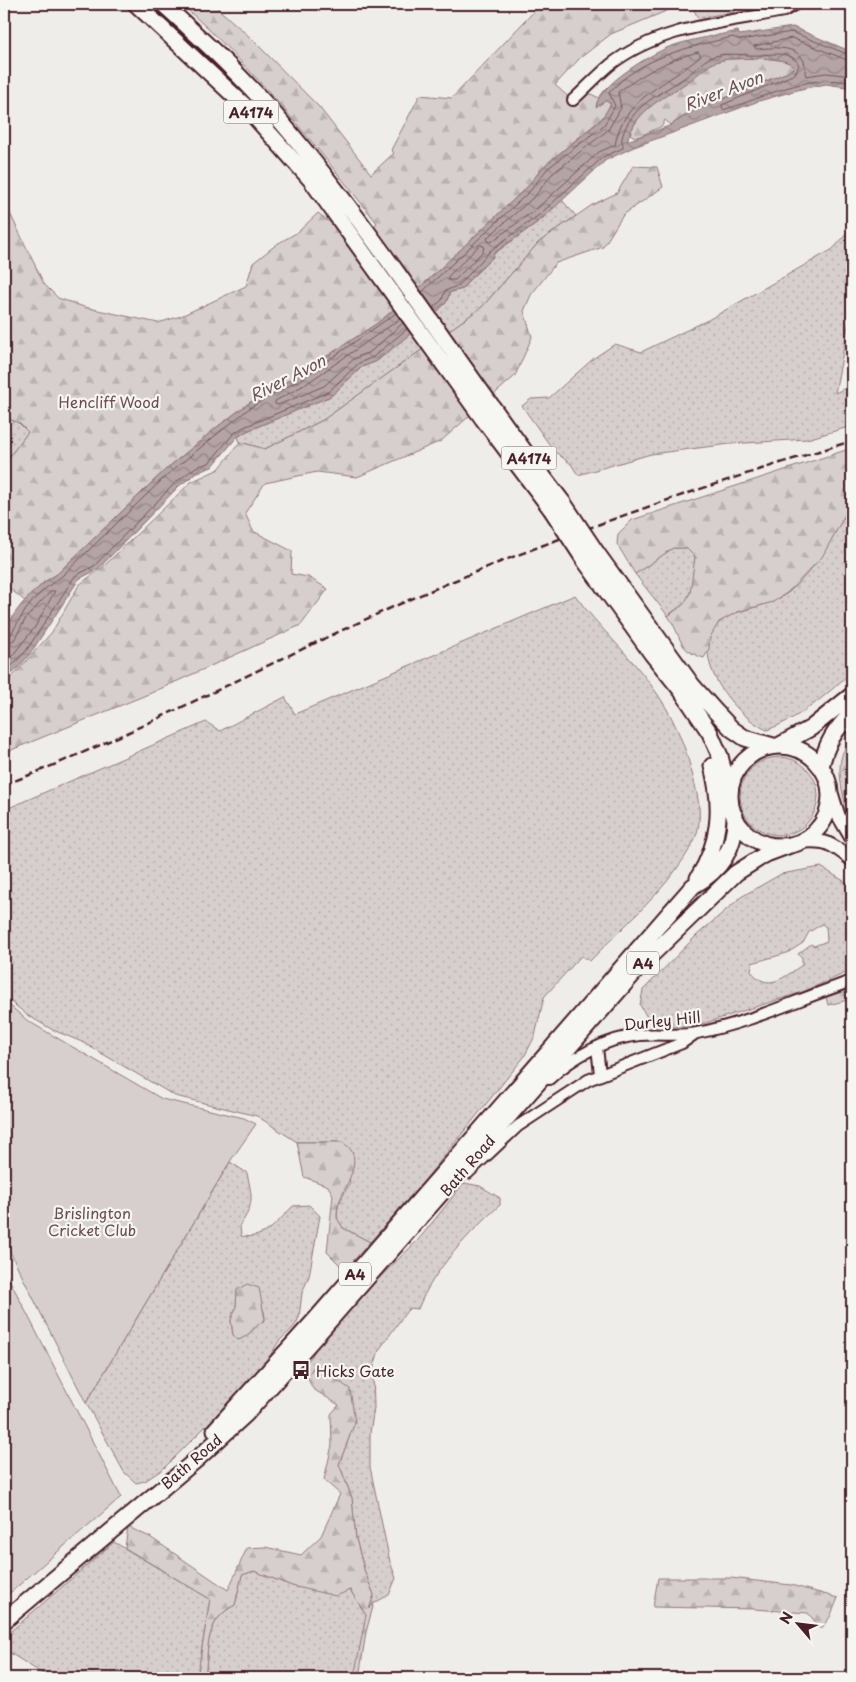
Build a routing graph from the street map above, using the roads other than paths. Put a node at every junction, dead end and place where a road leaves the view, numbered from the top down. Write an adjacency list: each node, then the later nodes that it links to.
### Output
1 (136, 4): 5 (highway, A4174)
2 (163, 4): 5 (highway, A4174)
3 (796, 4): 4 (street)
4 (574, 100)
5 (357, 230): 6 (highway, A4174, bridge)
6 (590, 556): 7 (highway, A4174); 10 (highway, A4174)
7 (659, 661): 13 (highway, A4174); 18 (highway)
8 (852, 695): 10 (highway)
9 (852, 713): 11 (highway)
10 (776, 746): 11 (highway); 13 (highway)
11 (822, 768): 12 (highway)
12 (829, 785): 15 (main road); 16 (highway)
13 (730, 797): 14 (highway)
14 (735, 816): 16 (highway); 18 (highway, Bath Road / A4)
15 (852, 839)
16 (795, 843): 17 (main road); 23 (highway, Bath Road / A4)
17 (852, 860)
18 (693, 886): 25 (highway, Bath Road / A4)
19 (852, 980): 20 (street, Durley Hill)
20 (696, 1033): 21 (street, Durley Hill); 22 (street)
21 (597, 1047): 22 (street); 23 (street, Durley Hill)
22 (600, 1074): 24 (street)
23 (518, 1107): 25 (highway, Bath Road / A4)
24 (468, 1174)
25 (319, 1324): 26 (highway, Bath Road / A4)
26 (4, 1621)

